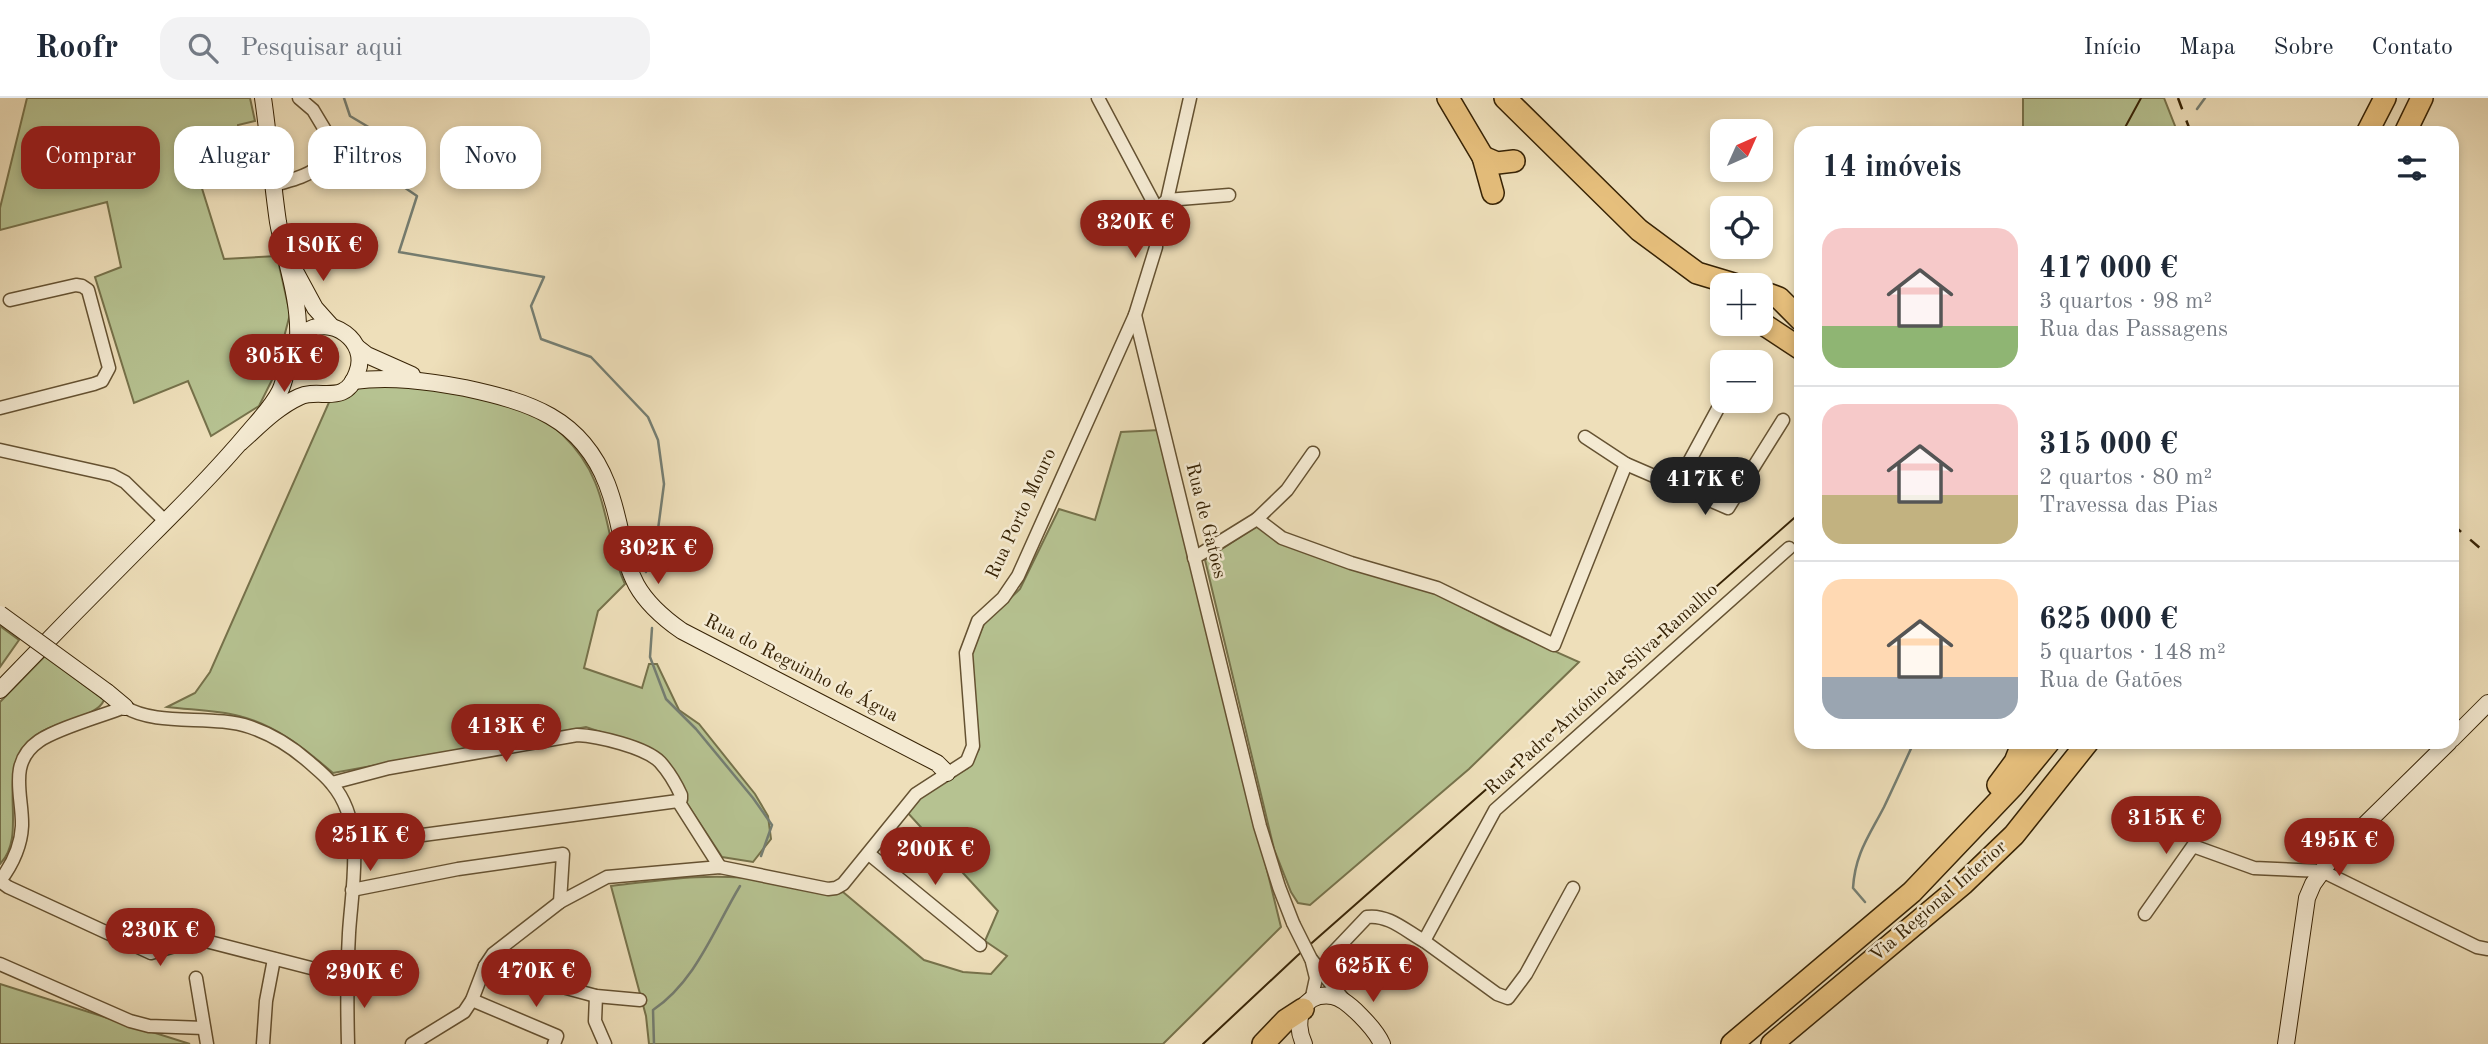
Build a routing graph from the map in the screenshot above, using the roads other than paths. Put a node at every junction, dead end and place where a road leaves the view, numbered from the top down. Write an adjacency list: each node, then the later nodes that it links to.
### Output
1 (263, 98): 9 (main road)
2 (299, 98): 14 (street)
3 (1098, 98): 18 (street)
4 (1190, 98): 18 (street)
5 (1448, 98): 12 (highway)
6 (1503, 98): 20 (highway); 21 (highway)
7 (2385, 98): 10 (highway)
8 (2422, 98): 11 (highway)
9 (267, 126)
10 (2371, 126)
11 (2408, 126)
12 (1483, 157): 13 (highway); 16 (highway)
13 (1514, 161)
14 (294, 179)
15 (275, 189): 19 (main road)
16 (1493, 193)
17 (1229, 195): 18 (street)
18 (1162, 204): 25 (street)
19 (287, 257): 26 (main road); 28 (main road)
20 (1710, 277)
21 (1710, 287)
22 (1773, 297): 24 (highway)
23 (10, 300): 35 (street)
24 (1794, 314)
25 (1135, 315): 47 (street, Rua de Gatões); 57 (street, Rua Porto Mouro)
26 (332, 327): 28 (main road); 30 (main road)
27 (1773, 331): 29 (highway)
28 (298, 339): 31 (main road)
29 (1794, 344)
30 (358, 348): 32 (main road); 33 (main road, Rua do Reguinho de Água)
31 (290, 363): 34 (main road); 39 (main road)
32 (353, 381): 33 (main road, Rua do Reguinho de Água); 34 (main road)
33 (428, 381): 57 (main road, Rua do Reguinho de Água)
34 (315, 394): 39 (main road)
35 (0, 408)
36 (1716, 413): 43 (street)
37 (1783, 421): 43 (street)
38 (1584, 437): 42 (street)
39 (240, 443): 45 (main road)
40 (0, 450): 45 (street)
41 (1312, 453): 44 (street)
42 (1626, 464): 43 (street); 44 (street)
43 (1676, 486)
44 (1257, 519): 47 (street)
45 (165, 521): 49 (main road)
46 (1789, 548): 70 (street, Rua Padre António da Silva Ramalho)
47 (1194, 558): 74 (street, Rua de Gatões, bridge)
48 (0, 614): 51 (main road, bridge)
49 (0, 690)
50 (2488, 703): 52 (main road)
51 (125, 707): 58 (street); 65 (street)
52 (2459, 731)
53 (2020, 749): 60 (highway)
54 (2043, 749): 60 (highway, Via Regional Interior)
55 (2082, 749): 96 (highway, Via Regional Interior)
56 (2441, 749): 64 (main road)
57 (947, 773): 62 (street, Rua Porto Mouro)
58 (332, 783): 59 (street); 61 (street)
59 (678, 801): 61 (street); 63 (street)
60 (1973, 829): 95 (highway, Via Regional Interior)
61 (355, 844): 67 (street)
62 (869, 854): 63 (street, Rua Porto Mouro); 71 (street)
63 (720, 867): 68 (street, Rua Porto Mouro)
64 (2322, 871): 69 (street); 72 (street); 97 (main road)
65 (0, 881): 73 (street)
66 (1573, 888): 70 (street)
67 (352, 890): 68 (street); 78 (street)
68 (560, 902): 76 (street, Rua Porto Mouro)
69 (2145, 914)
70 (1424, 941): 77 (street)
71 (980, 945)
72 (2488, 949)
73 (274, 959): 78 (street); 87 (street)
74 (1311, 959): 77 (street, Rua de Gatões); 84 (street, Rua de Gatões)
75 (0, 964): 85 (street)
76 (485, 966): 80 (street); 81 (street, Rua Porto Mouro)
77 (1326, 975): 83 (street, Rua de Gatões)
78 (346, 977): 88 (street)
79 (196, 978): 85 (street)
80 (597, 996): 82 (street); 91 (street)
81 (472, 1000): 89 (street, Rua Porto Mouro); 90 (street)
82 (640, 1000)
83 (1345, 1000): 84 (main road); 94 (main road)
84 (1307, 1005): 92 (highway); 93 (main road)
85 (204, 1028): 86 (street)
86 (207, 1044)
87 (263, 1044)
88 (348, 1044)
89 (412, 1044)
90 (554, 1044)
91 (605, 1044)
92 (1263, 1044)
93 (1304, 1044)
94 (1382, 1044)
95 (1732, 1044)
96 (1772, 1044)
97 (2286, 1044)

